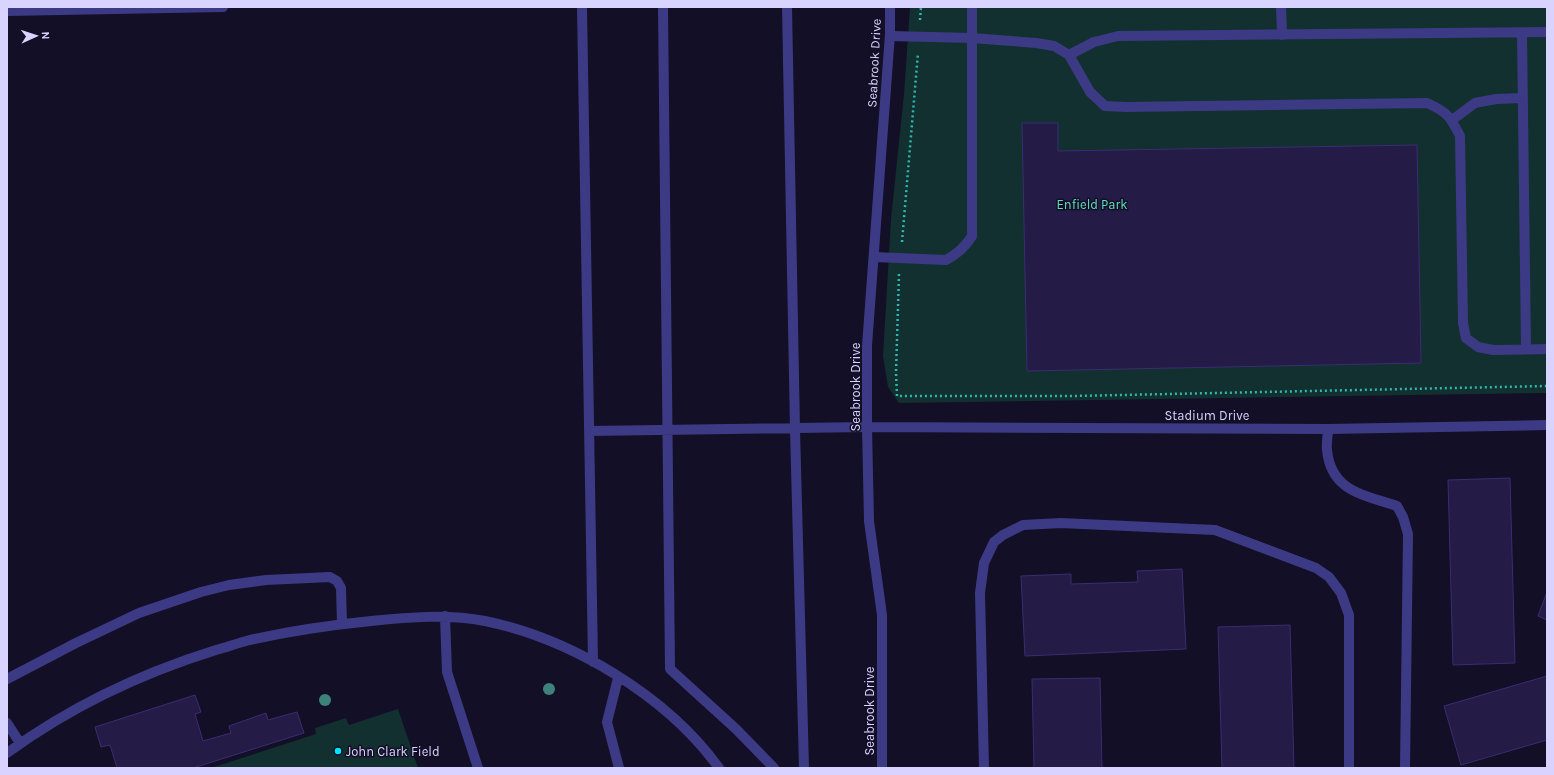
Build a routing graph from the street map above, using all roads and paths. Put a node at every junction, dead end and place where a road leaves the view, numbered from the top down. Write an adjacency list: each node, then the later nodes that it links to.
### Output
1 (223, 7): 8 (street)
2 (582, 7): 28 (street)
3 (663, 7): 27 (street)
4 (787, 7): 25 (street)
5 (890, 7): 12 (street, Seabrook Drive)
6 (972, 7): 14 (street)
7 (1281, 7): 11 (street)
8 (7, 11)
9 (1547, 32): 10 (street)
10 (1522, 33): 11 (street); 16 (street)
11 (1282, 35): 15 (street)
12 (890, 36): 13 (street); 18 (street, Seabrook Drive)
13 (919, 37): 14 (street); 19 (path)
14 (972, 38): 15 (street); 19 (street)
15 (1069, 55): 17 (street)
16 (1522, 98): 17 (street); 20 (street)
17 (1452, 120): 20 (street)
18 (874, 257): 19 (street); 24 (street, Seabrook Drive)
19 (900, 258): 22 (path)
20 (1526, 349): 21 (street)
21 (1547, 349)
22 (1547, 386)
23 (1547, 425): 26 (street, Stadium Drive)
24 (867, 427): 25 (street, Stadium Drive); 26 (street, Stadium Drive); 42 (street, Seabrook Drive)
25 (795, 429): 27 (street, Stadium Drive); 41 (street)
26 (1328, 429): 45 (street)
27 (667, 430): 28 (street, Stadium Drive); 40 (street)
28 (589, 431): 31 (street)
29 (445, 616): 30 (street); 31 (street); 37 (street)
30 (342, 624): 33 (street); 35 (street)
31 (593, 662): 32 (street)
32 (618, 678): 38 (street); 39 (street)
33 (7, 679)
34 (7, 723): 35 (street)
35 (20, 743): 36 (street)
36 (7, 753)
37 (478, 768)
38 (618, 768)
39 (719, 768)
40 (774, 768)
41 (804, 768)
42 (882, 768)
43 (984, 768): 44 (street)
44 (1349, 768)
45 (1405, 768)

